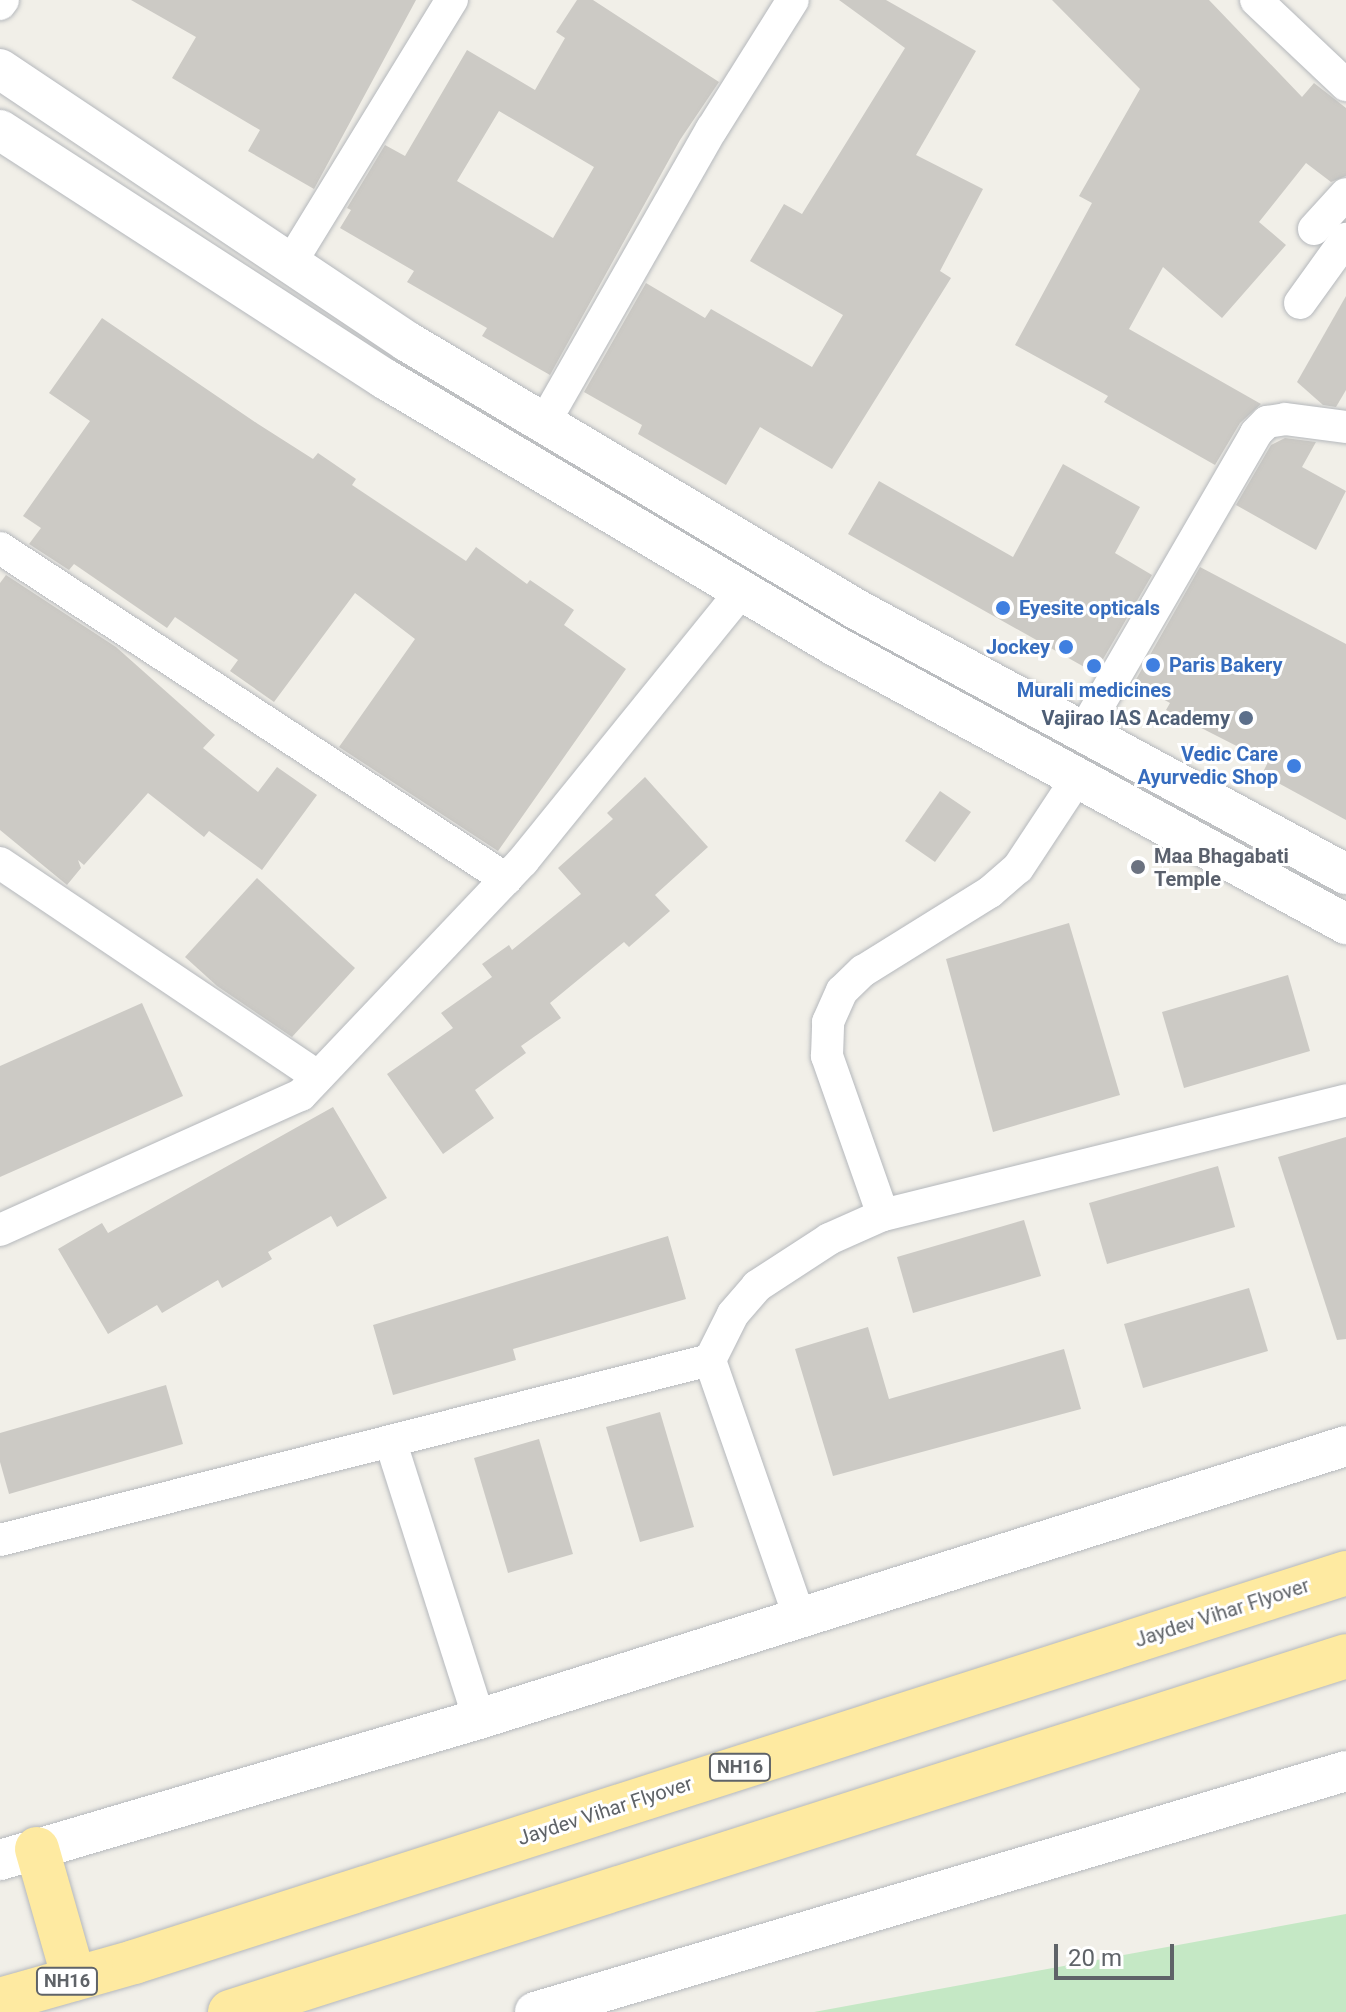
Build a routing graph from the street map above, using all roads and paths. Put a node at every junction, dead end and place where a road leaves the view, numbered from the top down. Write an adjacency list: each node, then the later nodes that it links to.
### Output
1 (452, 0): 10 (street)
2 (793, 0): 14 (street)
3 (1256, 0): 5 (street)
4 (0, 69): 10 (street)
5 (1346, 85)
6 (0, 130): 13 (street)
7 (1346, 194): 8 (street)
8 (1314, 229)
9 (1346, 239): 11 (street)
10 (290, 264): 12 (street)
11 (1300, 303)
12 (408, 342): 13 (street); 14 (street)
13 (385, 379): 17 (street)
14 (544, 423): 18 (street)
15 (1346, 427): 18 (street)
16 (0, 548): 22 (street)
17 (742, 591): 19 (street); 22 (street)
18 (1083, 732): 21 (street)
19 (1076, 780): 25 (street); 28 (street)
20 (0, 863): 23 (street)
21 (1346, 874)
22 (506, 879): 26 (street)
23 (32, 885): 24 (street); 26 (street)
24 (0, 894)
25 (1346, 924)
26 (318, 1077): 29 (street)
27 (1346, 1100): 28 (street)
28 (883, 1215): 30 (street)
29 (0, 1230)
30 (710, 1360): 31 (street); 35 (street)
31 (391, 1443): 33 (street); 37 (street)
32 (1346, 1446): 35 (street)
33 (0, 1540)
34 (1346, 1573): 40 (highway, Jaydev Vihar Flyover / NH16)
35 (799, 1616): 37 (street)
36 (1346, 1656): 42 (highway)
37 (479, 1719): 39 (street)
38 (1346, 1771): 43 (street)
39 (18, 1854): 40 (highway)
40 (74, 1979): 41 (highway, Jaydev Vihar Flyover / NH16)
41 (0, 2000)
42 (230, 2012)
43 (535, 2012)

